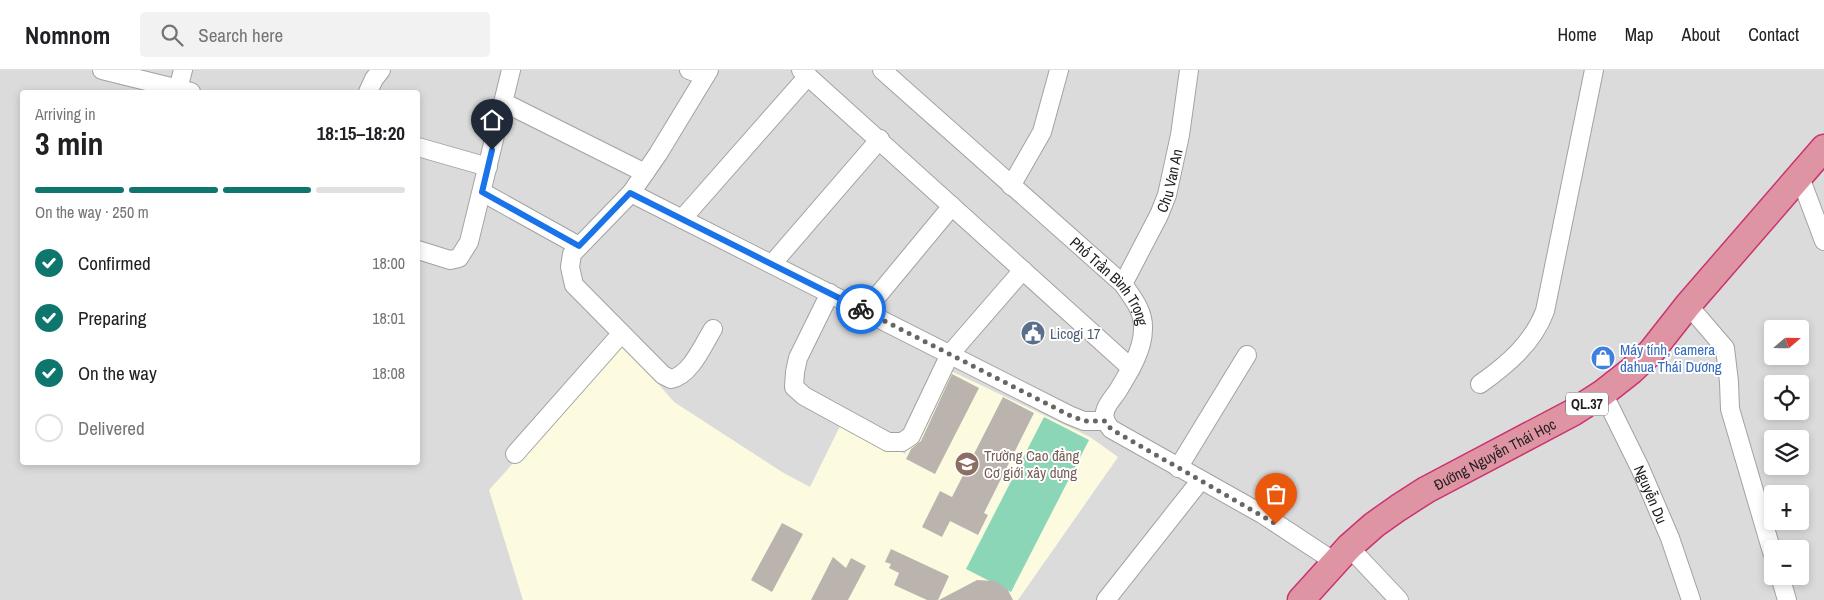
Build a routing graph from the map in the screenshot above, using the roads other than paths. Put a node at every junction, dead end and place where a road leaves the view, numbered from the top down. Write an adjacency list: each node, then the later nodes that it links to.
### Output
1 (102, 70): 11 (street)
2 (183, 70): 12 (street)
3 (381, 70): 13 (street)
4 (511, 70): 14 (street)
5 (882, 70): 21 (street, Phố Trần Bình Trọng)
6 (1059, 70): 21 (street)
7 (1189, 70): 31 (street, Chu Van An)
8 (1594, 70): 40 (street)
9 (701, 72): 19 (street)
10 (805, 73): 15 (street); 25 (street)
11 (180, 90)
12 (184, 90)
13 (369, 90)
14 (503, 102): 18 (street); 19 (street)
15 (880, 140): 24 (street); 29 (street)
16 (420, 148): 18 (street)
17 (1824, 148): 20 (highway, Đường Nguyễn Thái Học / QL.37)
18 (488, 167): 22 (street)
19 (645, 173): 23 (street)
20 (1800, 177): 26 (street); 33 (highway, Đường Nguyễn Thái Học / QL.37)
21 (1011, 186): 31 (street, Phố Trần Bình Trọng)
22 (482, 192): 27 (street); 28 (street)
23 (630, 193): 25 (street); 27 (street)
24 (952, 206): 30 (street); 34 (street)
25 (682, 219): 29 (street)
26 (1824, 241)
27 (579, 246): 36 (street)
28 (420, 251)
29 (772, 264): 32 (street)
30 (1023, 270): 37 (street); 39 (street)
31 (1123, 284): 39 (street, Phố Trần Bình Trọng)
32 (830, 293): 34 (street); 37 (street)
33 (1688, 305): 41 (highway, Đường Nguyễn Thái Học / QL.37); 46 (street)
34 (865, 311): 37 (street)
35 (713, 329): 36 (street)
36 (621, 334): 43 (street)
37 (950, 354): 42 (street)
38 (1247, 355): 44 (street)
39 (1131, 368): 42 (street, Phố Trần Bình Trọng)
40 (1480, 384)
41 (1603, 393): 47 (highway, Đường Nguyễn Thái Học / QL.37); 52 (street, Nguyễn Du)
42 (1105, 421): 44 (street)
43 (515, 454)
44 (1178, 468): 45 (street)
45 (1200, 480): 47 (street); 49 (street)
46 (1768, 540)
47 (1342, 554): 50 (highway, Đường Nguyễn Thái Học / QL.37); 51 (street)
48 (1783, 585): 53 (street)
49 (1106, 600)
50 (1301, 600)
51 (1399, 600)
52 (1691, 600)
53 (1787, 600)

